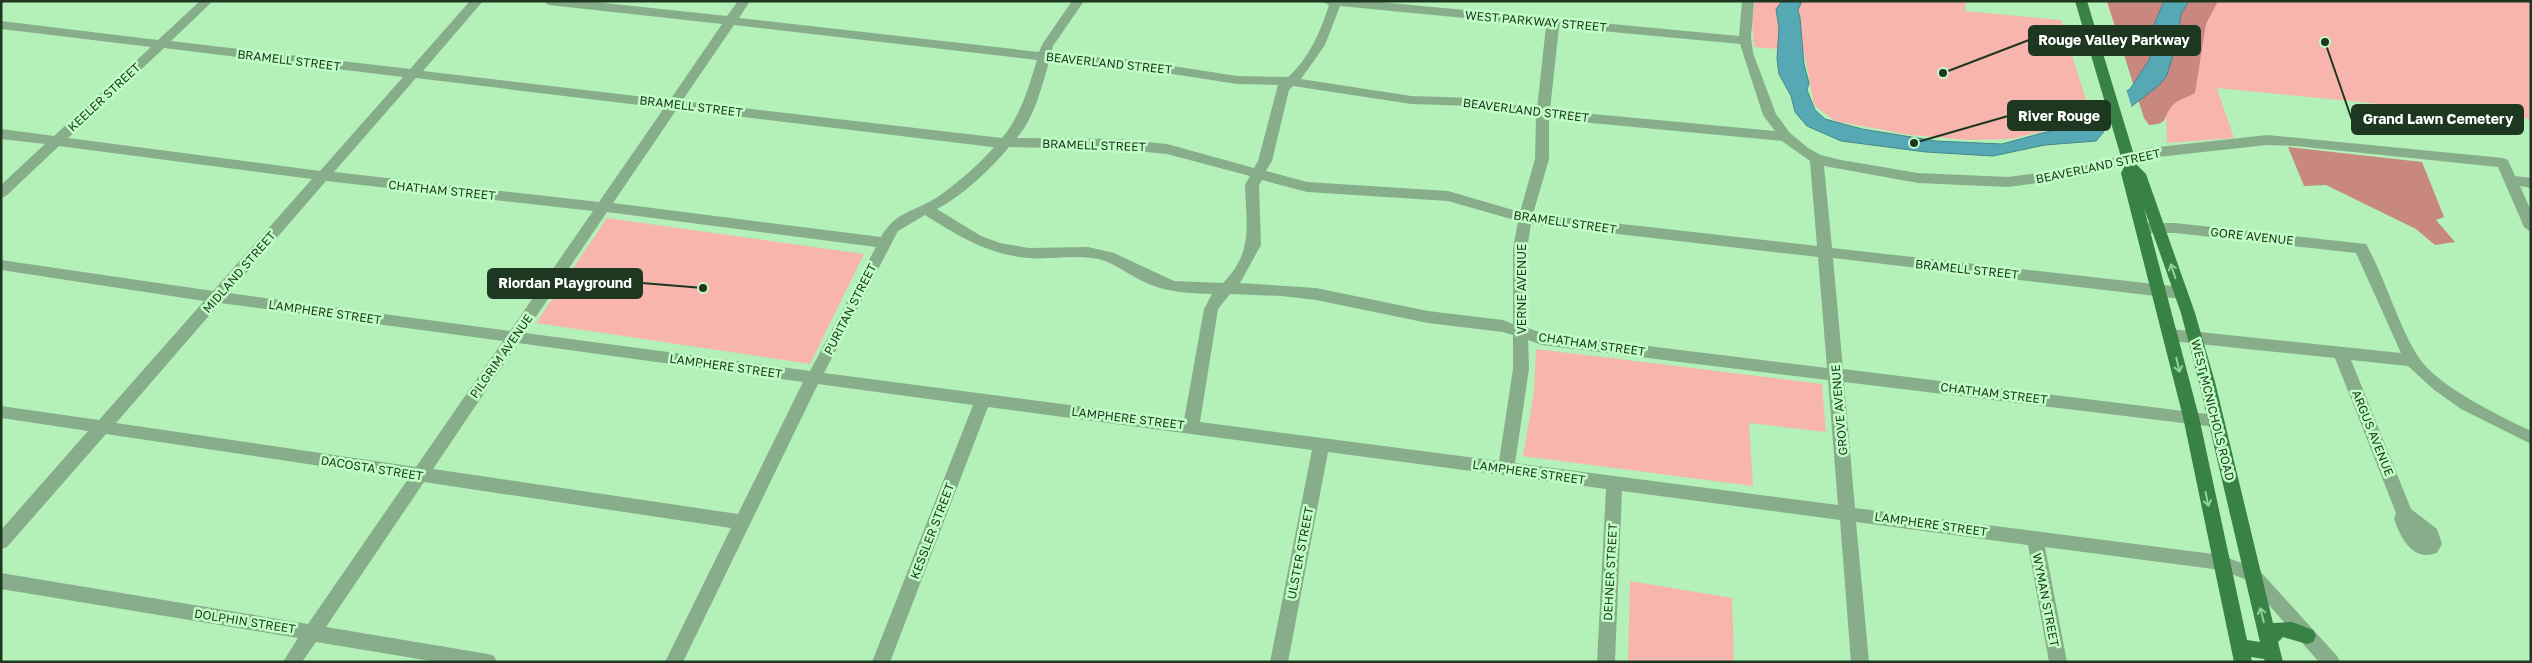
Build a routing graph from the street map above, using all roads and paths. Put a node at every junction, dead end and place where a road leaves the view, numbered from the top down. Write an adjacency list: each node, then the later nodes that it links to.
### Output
1 (207, 1): 13 (street, KEELER STREET)
2 (477, 1): 15 (street, MIDLAND STREET)
3 (549, 1): 9 (street, BEAVERLAND STREET)
4 (744, 1): 9 (street, PILGRIM AVENUE)
5 (1078, 1): 14 (street, PURITAN STREET)
6 (1748, 1): 12 (street)
7 (2081, 1): 24 (main road, WEST MCNICHOLS ROAD)
8 (1333, 2): 10 (street, WEST PARKWAY STREET); 16 (street)
9 (731, 21): 14 (street, BEAVERLAND STREET); 17 (street, PILGRIM AVENUE)
10 (1553, 22): 12 (street, WEST PARKWAY STREET); 18 (street, VERNE AVENUE)
11 (1, 25): 13 (street, BRAMELL STREET)
12 (1746, 41): 20 (street)
13 (160, 45): 15 (street, BRAMELL STREET); 21 (street, KEELER STREET)
14 (1043, 56): 16 (street, BEAVERLAND STREET); 22 (street, PURITAN STREET)
15 (413, 74): 17 (street, BRAMELL STREET); 26 (street, MIDLAND STREET)
16 (1290, 82): 18 (street, BEAVERLAND STREET); 25 (street)
17 (674, 104): 22 (street, BRAMELL STREET); 30 (street, PILGRIM AVENUE)
18 (1543, 113): 20 (street, BEAVERLAND STREET); 32 (street, VERNE AVENUE)
19 (1, 134): 21 (street, CHATHAM STREET)
20 (1784, 136): 23 (street, BEAVERLAND STREET)
21 (57, 141): 26 (street, CHATHAM STREET); 29 (street, KEELER STREET)
22 (1006, 144): 25 (street, BRAMELL STREET); 31 (street, PURITAN STREET)
23 (1817, 158): 24 (street, BEAVERLAND STREET); 37 (street, GROVE AVENUE)
24 (2129, 158): 27 (street, BEAVERLAND STREET); 34 (main road, WEST MCNICHOLS ROAD); 35 (main road, WEST MCNICHOLS ROAD)
25 (1258, 175): 32 (street, BRAMELL STREET); 39 (street)
26 (323, 176): 30 (street, CHATHAM STREET); 42 (street, MIDLAND STREET)
27 (2512, 180): 28 (street); 33 (street)
28 (2531, 183)
29 (1, 193)
30 (603, 207): 36 (street, CHATHAM STREET); 45 (street, PILGRIM AVENUE)
31 (926, 209): 36 (street, PURITAN STREET); 39 (street, CHATHAM STREET)
32 (1524, 218): 37 (street, BRAMELL STREET); 43 (street, VERNE AVENUE)
33 (2531, 227)
34 (2143, 228): 35 (street, GORE AVENUE); 40 (main road, WEST MCNICHOLS ROAD)
35 (2159, 230): 41 (main road, WEST MCNICHOLS ROAD, one-way to 35); 48 (street, GORE AVENUE)
36 (883, 243): 50 (street, PURITAN STREET)
37 (1825, 253): 40 (street, BRAMELL STREET); 49 (street, GROVE AVENUE)
38 (1, 266): 42 (street, LAMPHERE STREET)
39 (1226, 289): 43 (street, CHATHAM STREET); 55 (street)
40 (2158, 290): 41 (street, BRAMELL STREET); 44 (main road, WEST MCNICHOLS ROAD)
41 (2181, 293): 46 (main road, WEST MCNICHOLS ROAD)
42 (216, 298): 45 (street, LAMPHERE STREET); 56 (street, MIDLAND STREET)
43 (1521, 333): 49 (street, CHATHAM STREET); 59 (street, VERNE AVENUE)
44 (2171, 335): 46 (street); 53 (main road, WEST MCNICHOLS ROAD, one-way to 53)
45 (514, 337): 50 (street, LAMPHERE STREET); 60 (street, PILGRIM AVENUE)
46 (2194, 337): 47 (street); 54 (main road, WEST MCNICHOLS ROAD)
47 (2340, 353): 48 (street); 63 (street, ARGUS AVENUE)
48 (2412, 360): 57 (street)
49 (1836, 373): 53 (street, CHATHAM STREET); 62 (street, GROVE AVENUE)
50 (815, 378): 51 (street, LAMPHERE STREET); 64 (street, PURITAN STREET)
51 (982, 400): 55 (street, LAMPHERE STREET); 77 (street, KESSLER STREET)
52 (1, 412): 56 (street, DACOSTA STREET)
53 (2191, 417): 54 (street, CHATHAM STREET); 67 (main road, WEST MCNICHOLS ROAD, one-way to 67)
54 (2216, 421): 68 (main road, WEST MCNICHOLS ROAD)
55 (1191, 427): 58 (street, LAMPHERE STREET)
56 (102, 428): 60 (street, DACOSTA STREET); 66 (street, MIDLAND STREET)
57 (2531, 438)
58 (1320, 445): 59 (street, LAMPHERE STREET); 78 (street, ULSTER STREET)
59 (1506, 468): 61 (street, LAMPHERE STREET)
60 (419, 475): 64 (street, DACOSTA STREET); 70 (street, PILGRIM AVENUE)
61 (1614, 483): 62 (street, LAMPHERE STREET); 79 (street, DEHNER STREET)
62 (1847, 512): 65 (street, LAMPHERE STREET); 80 (street, GROVE AVENUE)
63 (2405, 514)
64 (742, 522): 76 (street, PURITAN STREET)
65 (2035, 538): 67 (street, LAMPHERE STREET); 81 (street, WYMAN STREET)
66 (1, 542)
67 (2221, 563): 68 (street, LAMPHERE STREET); 73 (main road, WEST MCNICHOLS ROAD)
68 (2253, 575): 71 (street); 72 (main road, WEST MCNICHOLS ROAD, one-way to 68)
69 (1, 581): 70 (street, DOLPHIN STREET)
70 (312, 631): 74 (street, PILGRIM AVENUE); 75 (street, DOLPHIN STREET)
71 (2307, 636): 72 (main road); 82 (street)
72 (2271, 651): 73 (main road)
73 (2241, 654)
74 (292, 662)
75 (488, 662)
76 (674, 662)
77 (881, 662)
78 (1279, 662)
79 (1606, 662)
80 (1860, 662)
81 (2058, 662)
82 (2331, 662)

